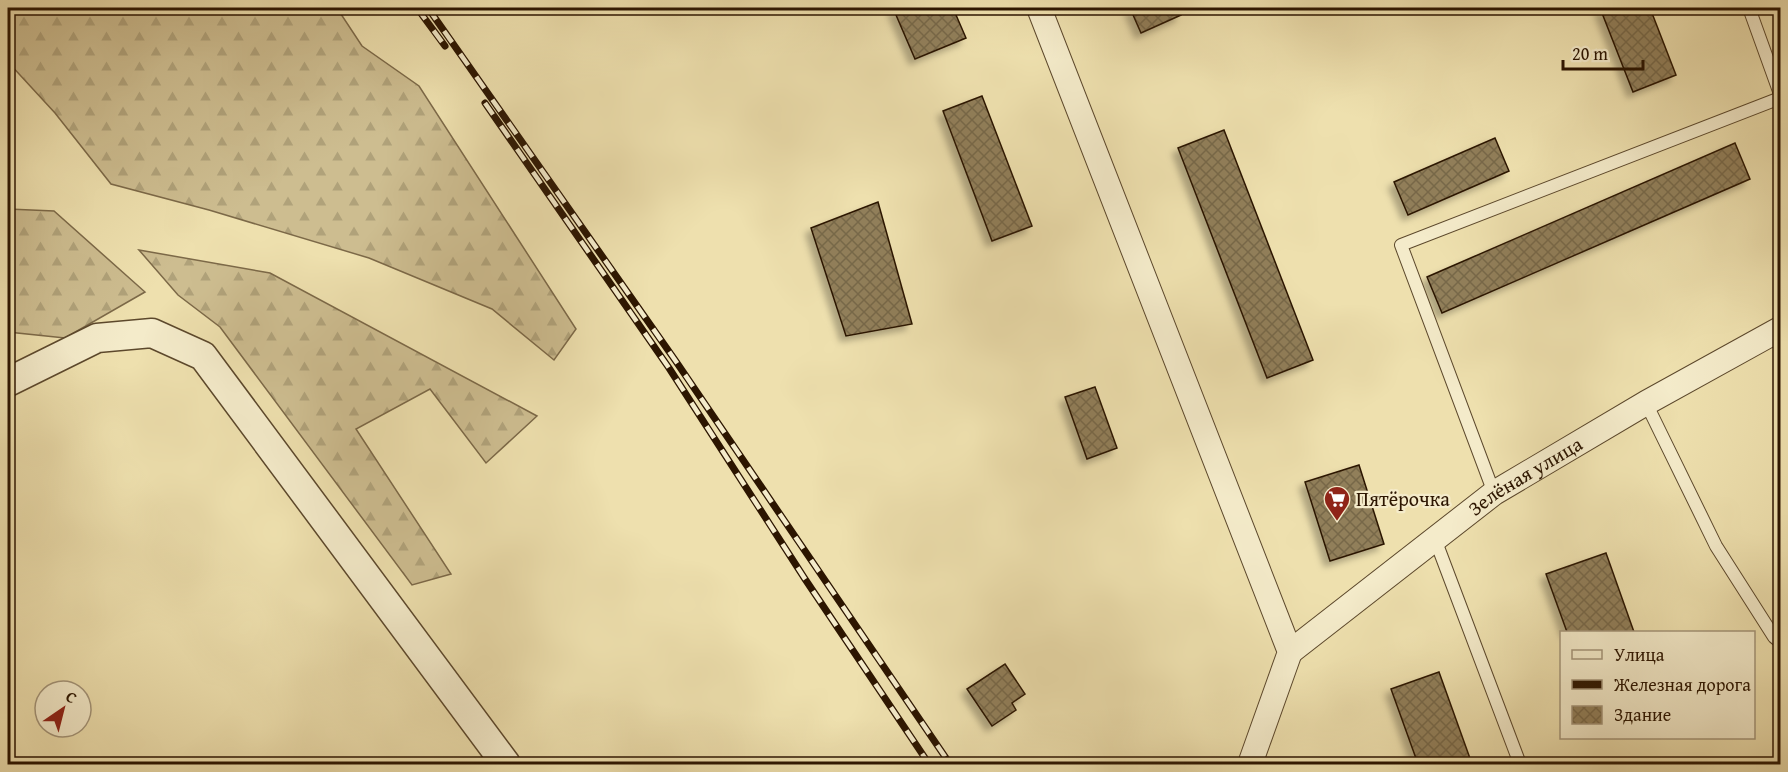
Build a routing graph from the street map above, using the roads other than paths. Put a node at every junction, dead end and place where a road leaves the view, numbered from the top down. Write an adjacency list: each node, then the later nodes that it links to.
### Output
1 (1039, 8): 10 (street)
2 (1749, 8): 3 (lane)
3 (1780, 96): 7 (lane)
4 (1780, 329): 6 (street, Зелёная улица)
5 (8, 382): 11 (street)
6 (1646, 403): 7 (street, Зелёная улица); 9 (lane)
7 (1494, 493): 8 (street, Зелёная улица)
8 (1435, 539): 10 (street, Зелёная улица); 13 (lane)
9 (1780, 642)
10 (1290, 652): 12 (street)
11 (506, 765)
12 (1250, 765)
13 (1520, 765)

